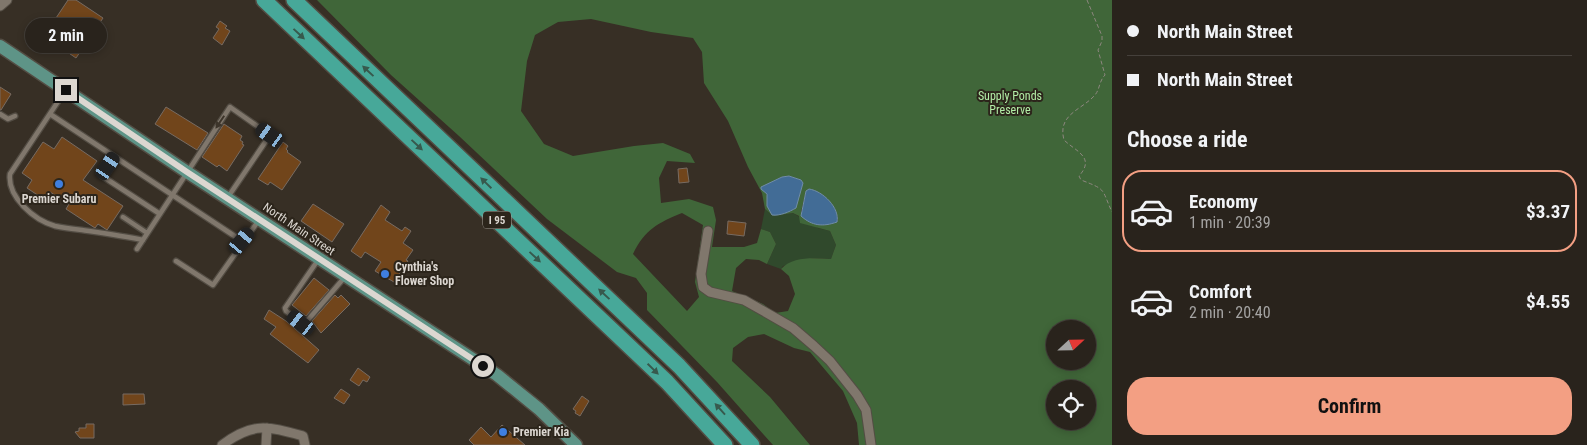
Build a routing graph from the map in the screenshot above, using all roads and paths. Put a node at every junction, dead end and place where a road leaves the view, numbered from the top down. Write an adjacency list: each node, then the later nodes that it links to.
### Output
1 (7, 0): 5 (street)
2 (264, 0): 32 (highway, I 95, one-way to 32)
3 (294, 0): 33 (highway, I 95, one-way to 3)
4 (1087, 0): 15 (path)
5 (0, 6)
6 (0, 46): 7 (main road, North Main Street)
7 (66, 90): 9 (lane); 12 (main road, North Main Street)
8 (0, 114): 10 (lane)
9 (50, 114): 11 (lane); 21 (lane)
10 (15, 116)
11 (115, 157): 13 (lane); 16 (lane)
12 (187, 172): 13 (lane); 14 (main road, North Main Street); 14 (lane, one-way to 12)
13 (172, 195): 16 (lane); 22 (lane)
14 (227, 198): 18 (main road, North Main Street)
15 (1112, 212)
16 (160, 214): 20 (lane)
17 (123, 217): 20 (lane)
18 (259, 219): 22 (lane); 24 (main road, North Main Street)
19 (708, 231): 34 (street)
20 (147, 233): 21 (lane)
21 (143, 240): 23 (lane)
22 (242, 241): 25 (lane)
23 (137, 250)
24 (319, 259): 26 (main road, North Main Street); 26 (lane)
25 (176, 261)
26 (345, 276): 31 (main road, North Main Street)
27 (266, 428): 28 (street); 29 (street); 30 (street)
28 (222, 445)
29 (266, 445)
30 (306, 445)
31 (576, 445)
32 (725, 445)
33 (752, 445)
34 (871, 445)

